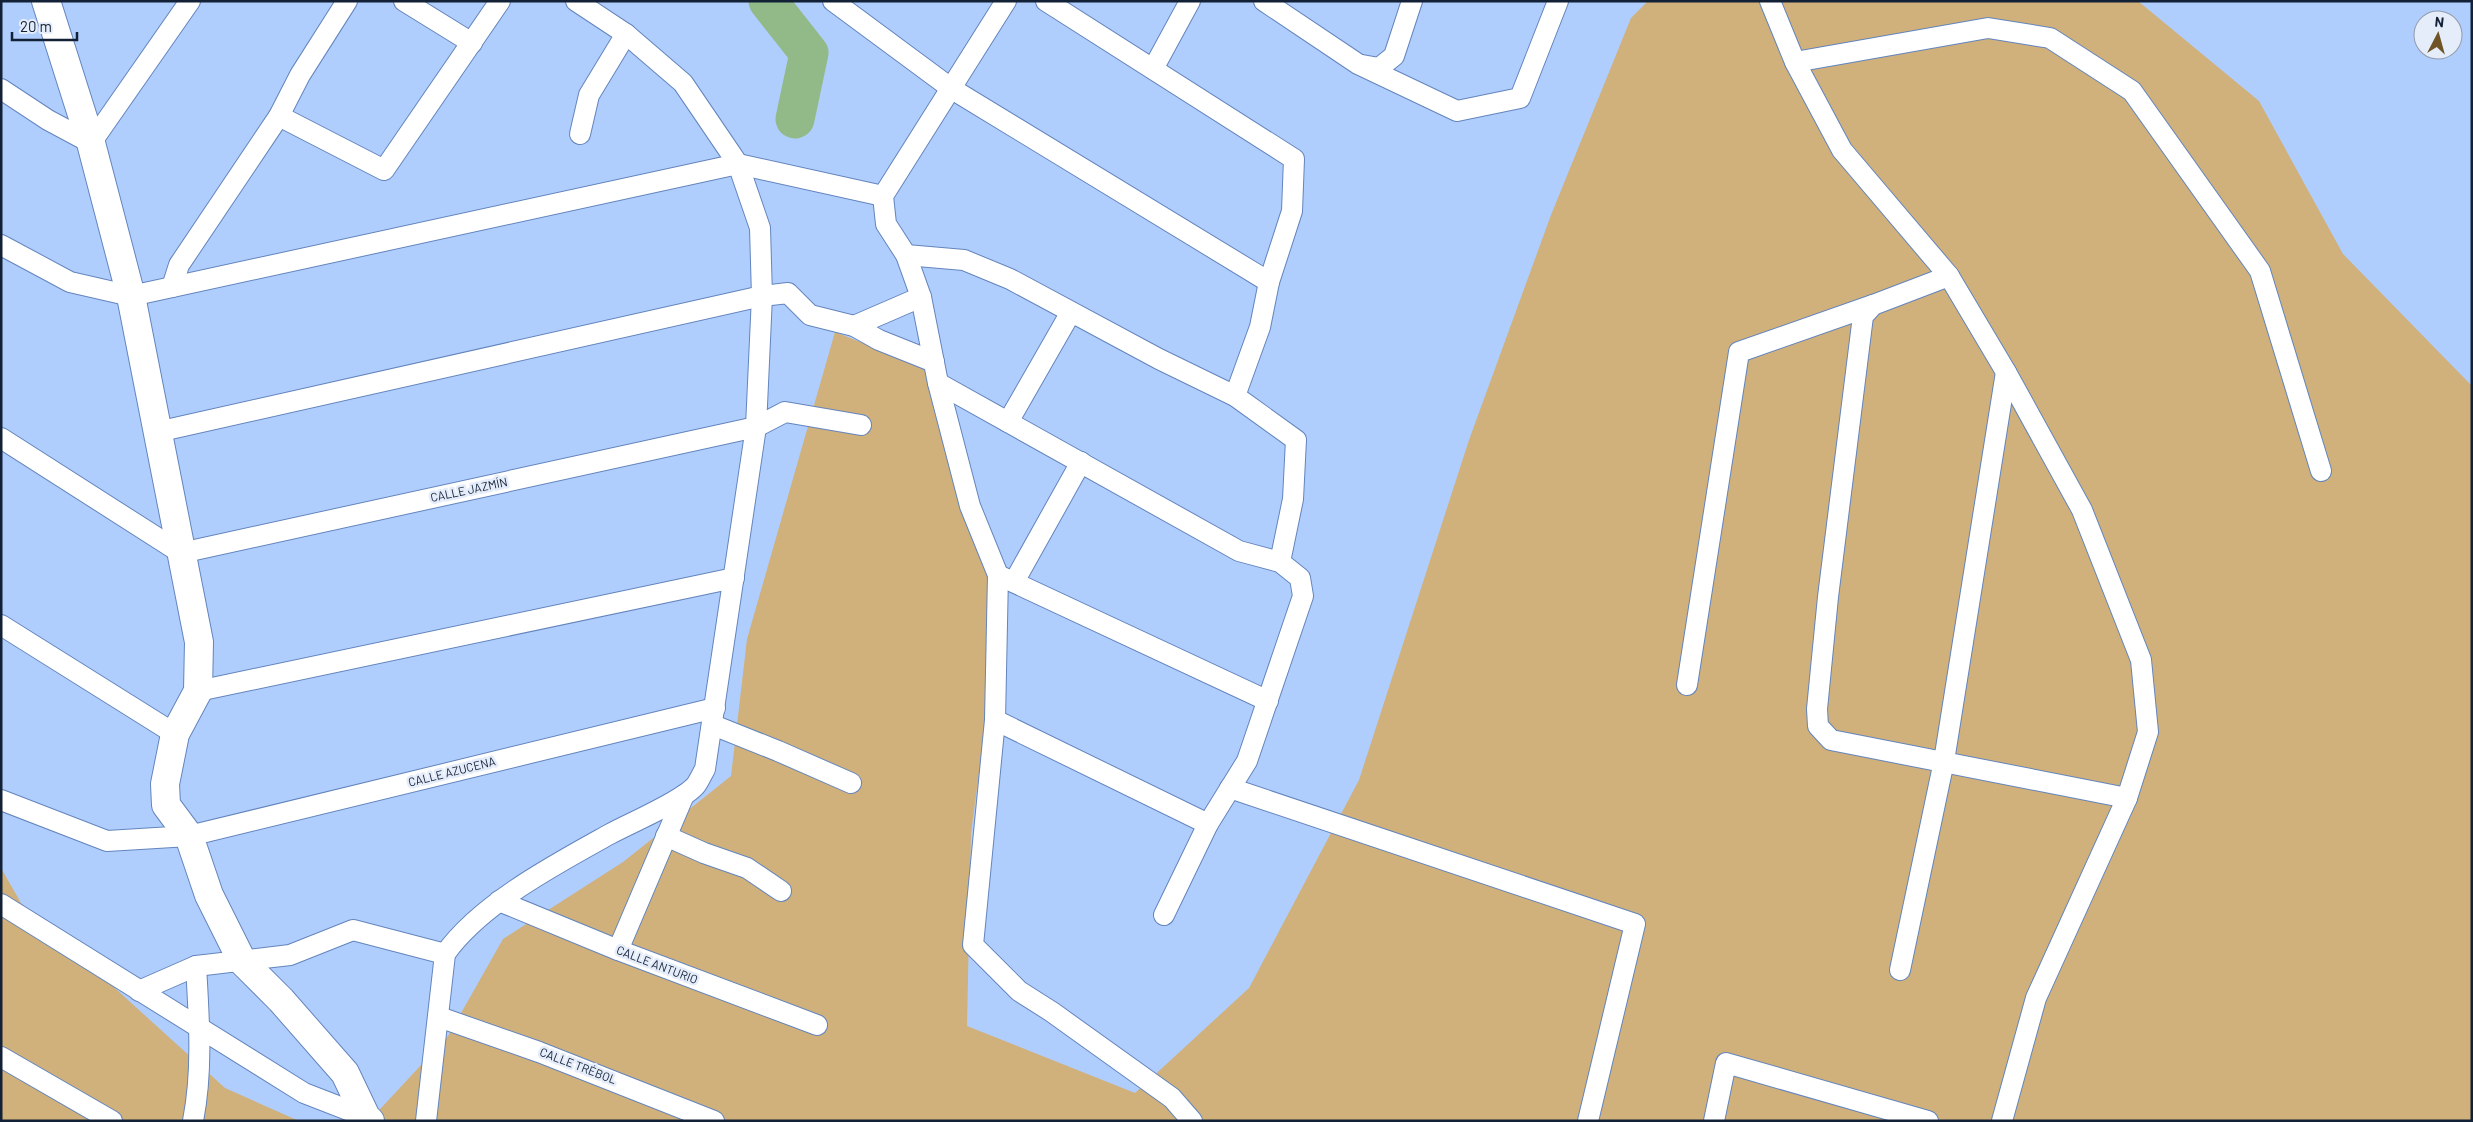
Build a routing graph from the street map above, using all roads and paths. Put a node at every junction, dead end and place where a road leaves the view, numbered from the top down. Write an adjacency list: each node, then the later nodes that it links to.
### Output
1 (46, 1): 24 (street)
2 (190, 1): 24 (street)
3 (347, 1): 22 (street)
4 (404, 1): 16 (street)
5 (500, 1): 16 (street)
6 (576, 1): 15 (street)
7 (832, 1): 21 (street)
8 (1006, 1): 21 (street)
9 (1046, 1): 19 (street)
10 (1190, 1): 19 (street)
11 (1264, 1): 18 (street)
12 (1412, 1): 18 (street)
13 (1558, 1): 18 (street)
14 (1770, 1): 17 (street)
15 (626, 34): 23 (street); 25 (street)
16 (472, 43): 22 (street)
17 (1795, 62): 29 (street); 48 (street)
18 (1358, 64)
19 (1153, 69): 30 (street)
20 (1, 89): 24 (street)
21 (952, 89): 26 (street); 30 (street)
22 (279, 116): 31 (street)
23 (580, 134)
24 (90, 142): 32 (street)
25 (738, 164): 26 (street); 31 (street); 33 (street)
26 (883, 196): 28 (street)
27 (1, 245): 32 (street)
28 (906, 255): 34 (street); 36 (street)
29 (1948, 276): 35 (street); 39 (street)
30 (1269, 282): 41 (street)
31 (172, 287): 32 (street)
32 (131, 296): 45 (street)
33 (762, 296): 37 (street); 44 (street); 45 (street)
34 (920, 297): 37 (street); 38 (street)
35 (1873, 305): 54 (street); 60 (street)
36 (1071, 312): 41 (street); 42 (street)
37 (854, 326): 38 (street)
38 (934, 362): 40 (street)
39 (2006, 372): 60 (street); 64 (street)
40 (938, 383): 42 (street); 52 (street)
41 (1235, 396): 50 (street)
42 (1008, 422): 47 (street)
43 (861, 425): 44 (street, CALLE JAZMÍN)
44 (756, 427): 49 (street, CALLE JAZMÍN); 51 (street)
45 (156, 432): 49 (street)
46 (1, 438): 49 (street)
47 (1081, 462): 50 (street); 52 (street)
48 (2321, 471)
49 (181, 553): 55 (street)
50 (1280, 562): 56 (street)
51 (734, 578): 55 (street); 57 (street)
52 (1006, 578): 56 (street); 58 (street)
53 (1, 625): 59 (street)
54 (1687, 685)
55 (198, 691): 59 (street)
56 (1268, 701): 62 (street)
57 (714, 717): 61 (street); 63 (street); 67 (street, CALLE AZUCENA)
58 (995, 720): 66 (street); 89 (street)
59 (175, 734): 67 (street)
60 (1944, 761): 64 (street); 77 (street)
61 (851, 784)
62 (1230, 788): 66 (street); 90 (street)
63 (684, 795): 68 (street); 70 (street)
64 (2127, 798): 93 (street)
65 (1, 800): 67 (street, CALLE AZUCENA)
66 (1208, 824): 72 (street)
67 (189, 836): 75 (street)
68 (666, 836): 69 (street); 73 (street)
69 (780, 891)
70 (499, 901): 73 (street, CALLE ANTURIO); 74 (street)
71 (1, 904): 78 (street)
72 (1164, 915)
73 (618, 950): 80 (street, CALLE ANTURIO)
74 (445, 954): 75 (street); 79 (street)
75 (242, 961): 76 (street); 84 (street)
76 (196, 966): 78 (street); 81 (street)
77 (1900, 970)
78 (139, 991): 81 (street)
79 (439, 1016): 87 (street); 88 (street, CALLE TRÉBOL)
80 (817, 1025)
81 (200, 1029): 83 (street); 86 (street)
82 (1, 1057): 85 (street)
83 (329, 1112): 84 (street)
84 (368, 1119)
85 (112, 1121)
86 (193, 1121)
87 (426, 1121)
88 (714, 1121)
89 (1192, 1121)
90 (1588, 1121)
91 (1714, 1121): 92 (street)
92 (1928, 1121)
93 (2002, 1121)

